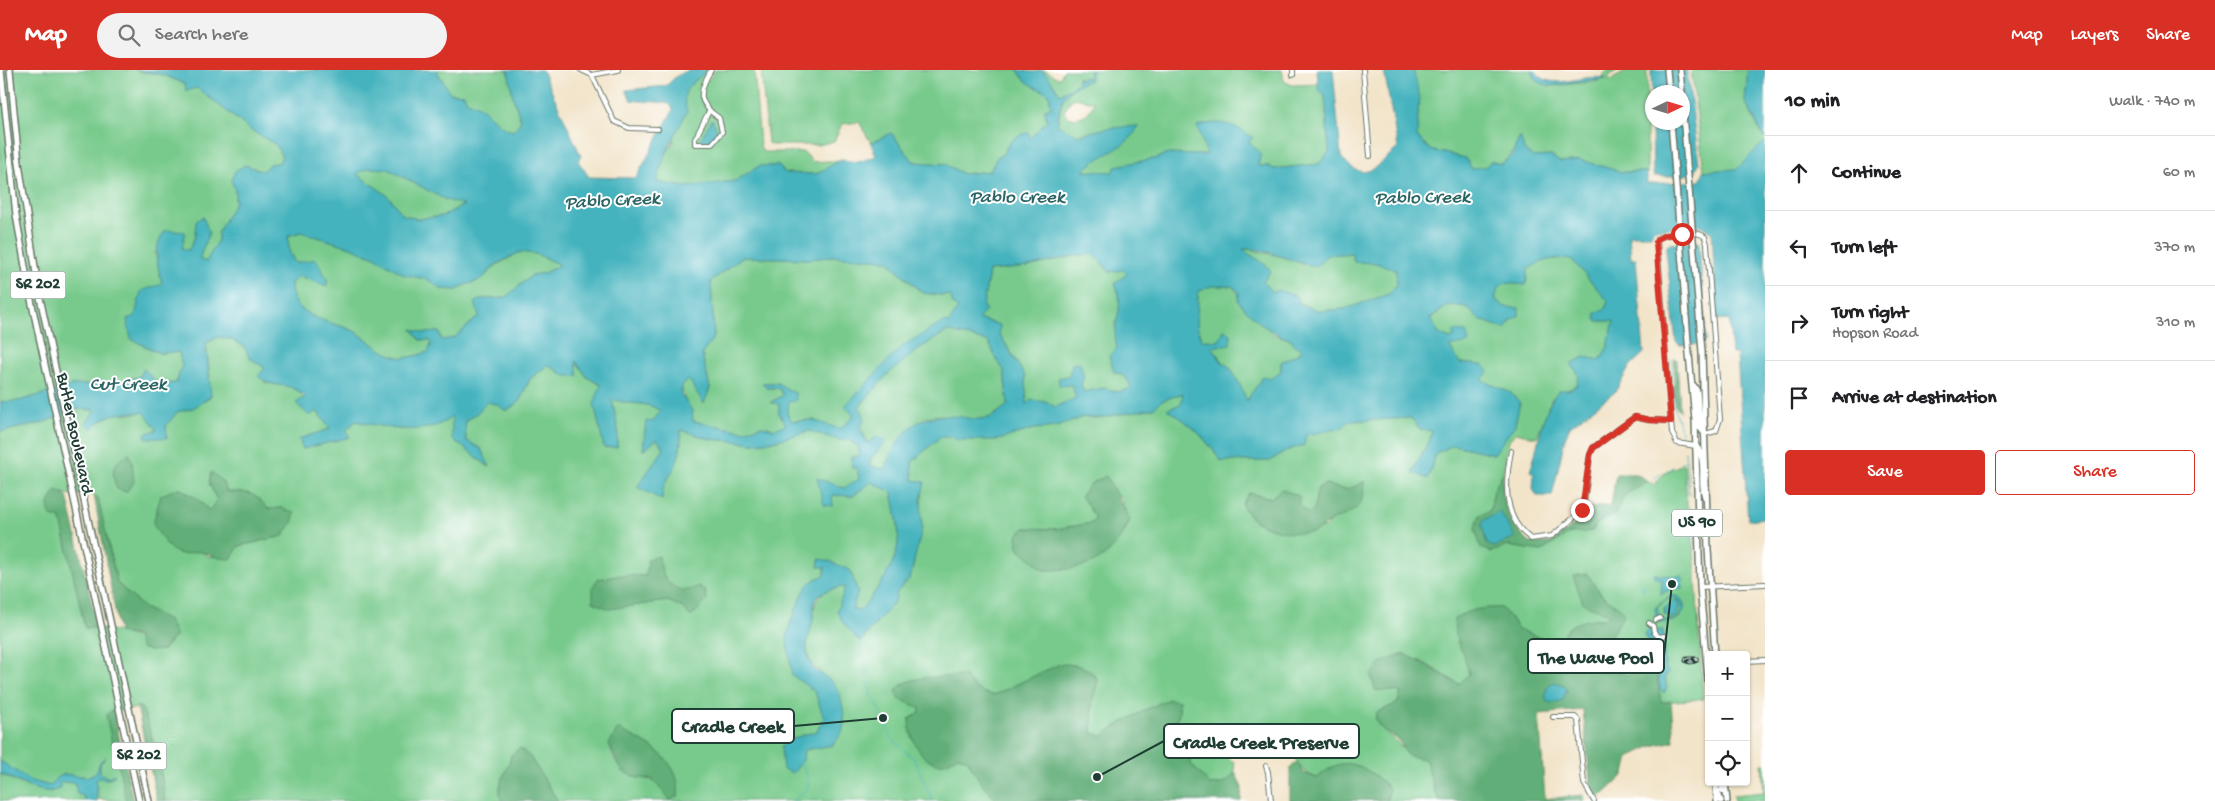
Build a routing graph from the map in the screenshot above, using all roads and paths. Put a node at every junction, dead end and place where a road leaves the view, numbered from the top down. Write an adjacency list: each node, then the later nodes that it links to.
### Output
1 (1, 70): 37 (highway, Butler Boulevard / SR 202)
2 (10, 70): 38 (highway, Butler Boulevard / SR 202)
3 (581, 70): 9 (street)
4 (618, 70): 9 (street)
5 (711, 70): 12 (street)
6 (1363, 70): 16 (street)
7 (1667, 70): 10 (highway)
8 (1680, 70): 11 (highway)
9 (592, 75): 13 (street)
10 (1668, 85)
11 (1681, 85)
12 (709, 111): 12 (street)
13 (658, 130)
14 (1672, 130): 17 (highway, US 90, bridge)
15 (1684, 130): 19 (highway, US 90, bridge)
16 (1370, 156)
17 (1692, 381): 19 (highway); 20 (highway, US 90)
18 (1671, 421): 19 (street); 20 (street); 21 (street)
19 (1705, 434): 22 (highway, US 90)
20 (1696, 446): 22 (highway); 24 (highway, US 90)
21 (1511, 451)
22 (1706, 500): 25 (highway, US 90)
23 (1765, 584): 25 (street)
24 (1700, 587): 25 (street); 28 (highway, US 90)
25 (1710, 588): 29 (highway, US 90)
26 (1650, 623): 27 (street)
27 (1664, 636)
28 (1705, 651)
29 (1715, 651)
30 (1765, 660): 31 (street)
31 (1750, 661)
32 (1553, 717): 40 (street)
33 (1266, 766): 39 (street)
34 (1716, 786): 36 (highway)
35 (1722, 786): 43 (highway)
36 (1716, 790): 41 (highway); 42 (highway)
37 (140, 801)
38 (149, 801)
39 (1271, 801)
40 (1594, 801)
41 (1717, 801)
42 (1722, 801)
43 (1727, 801)

